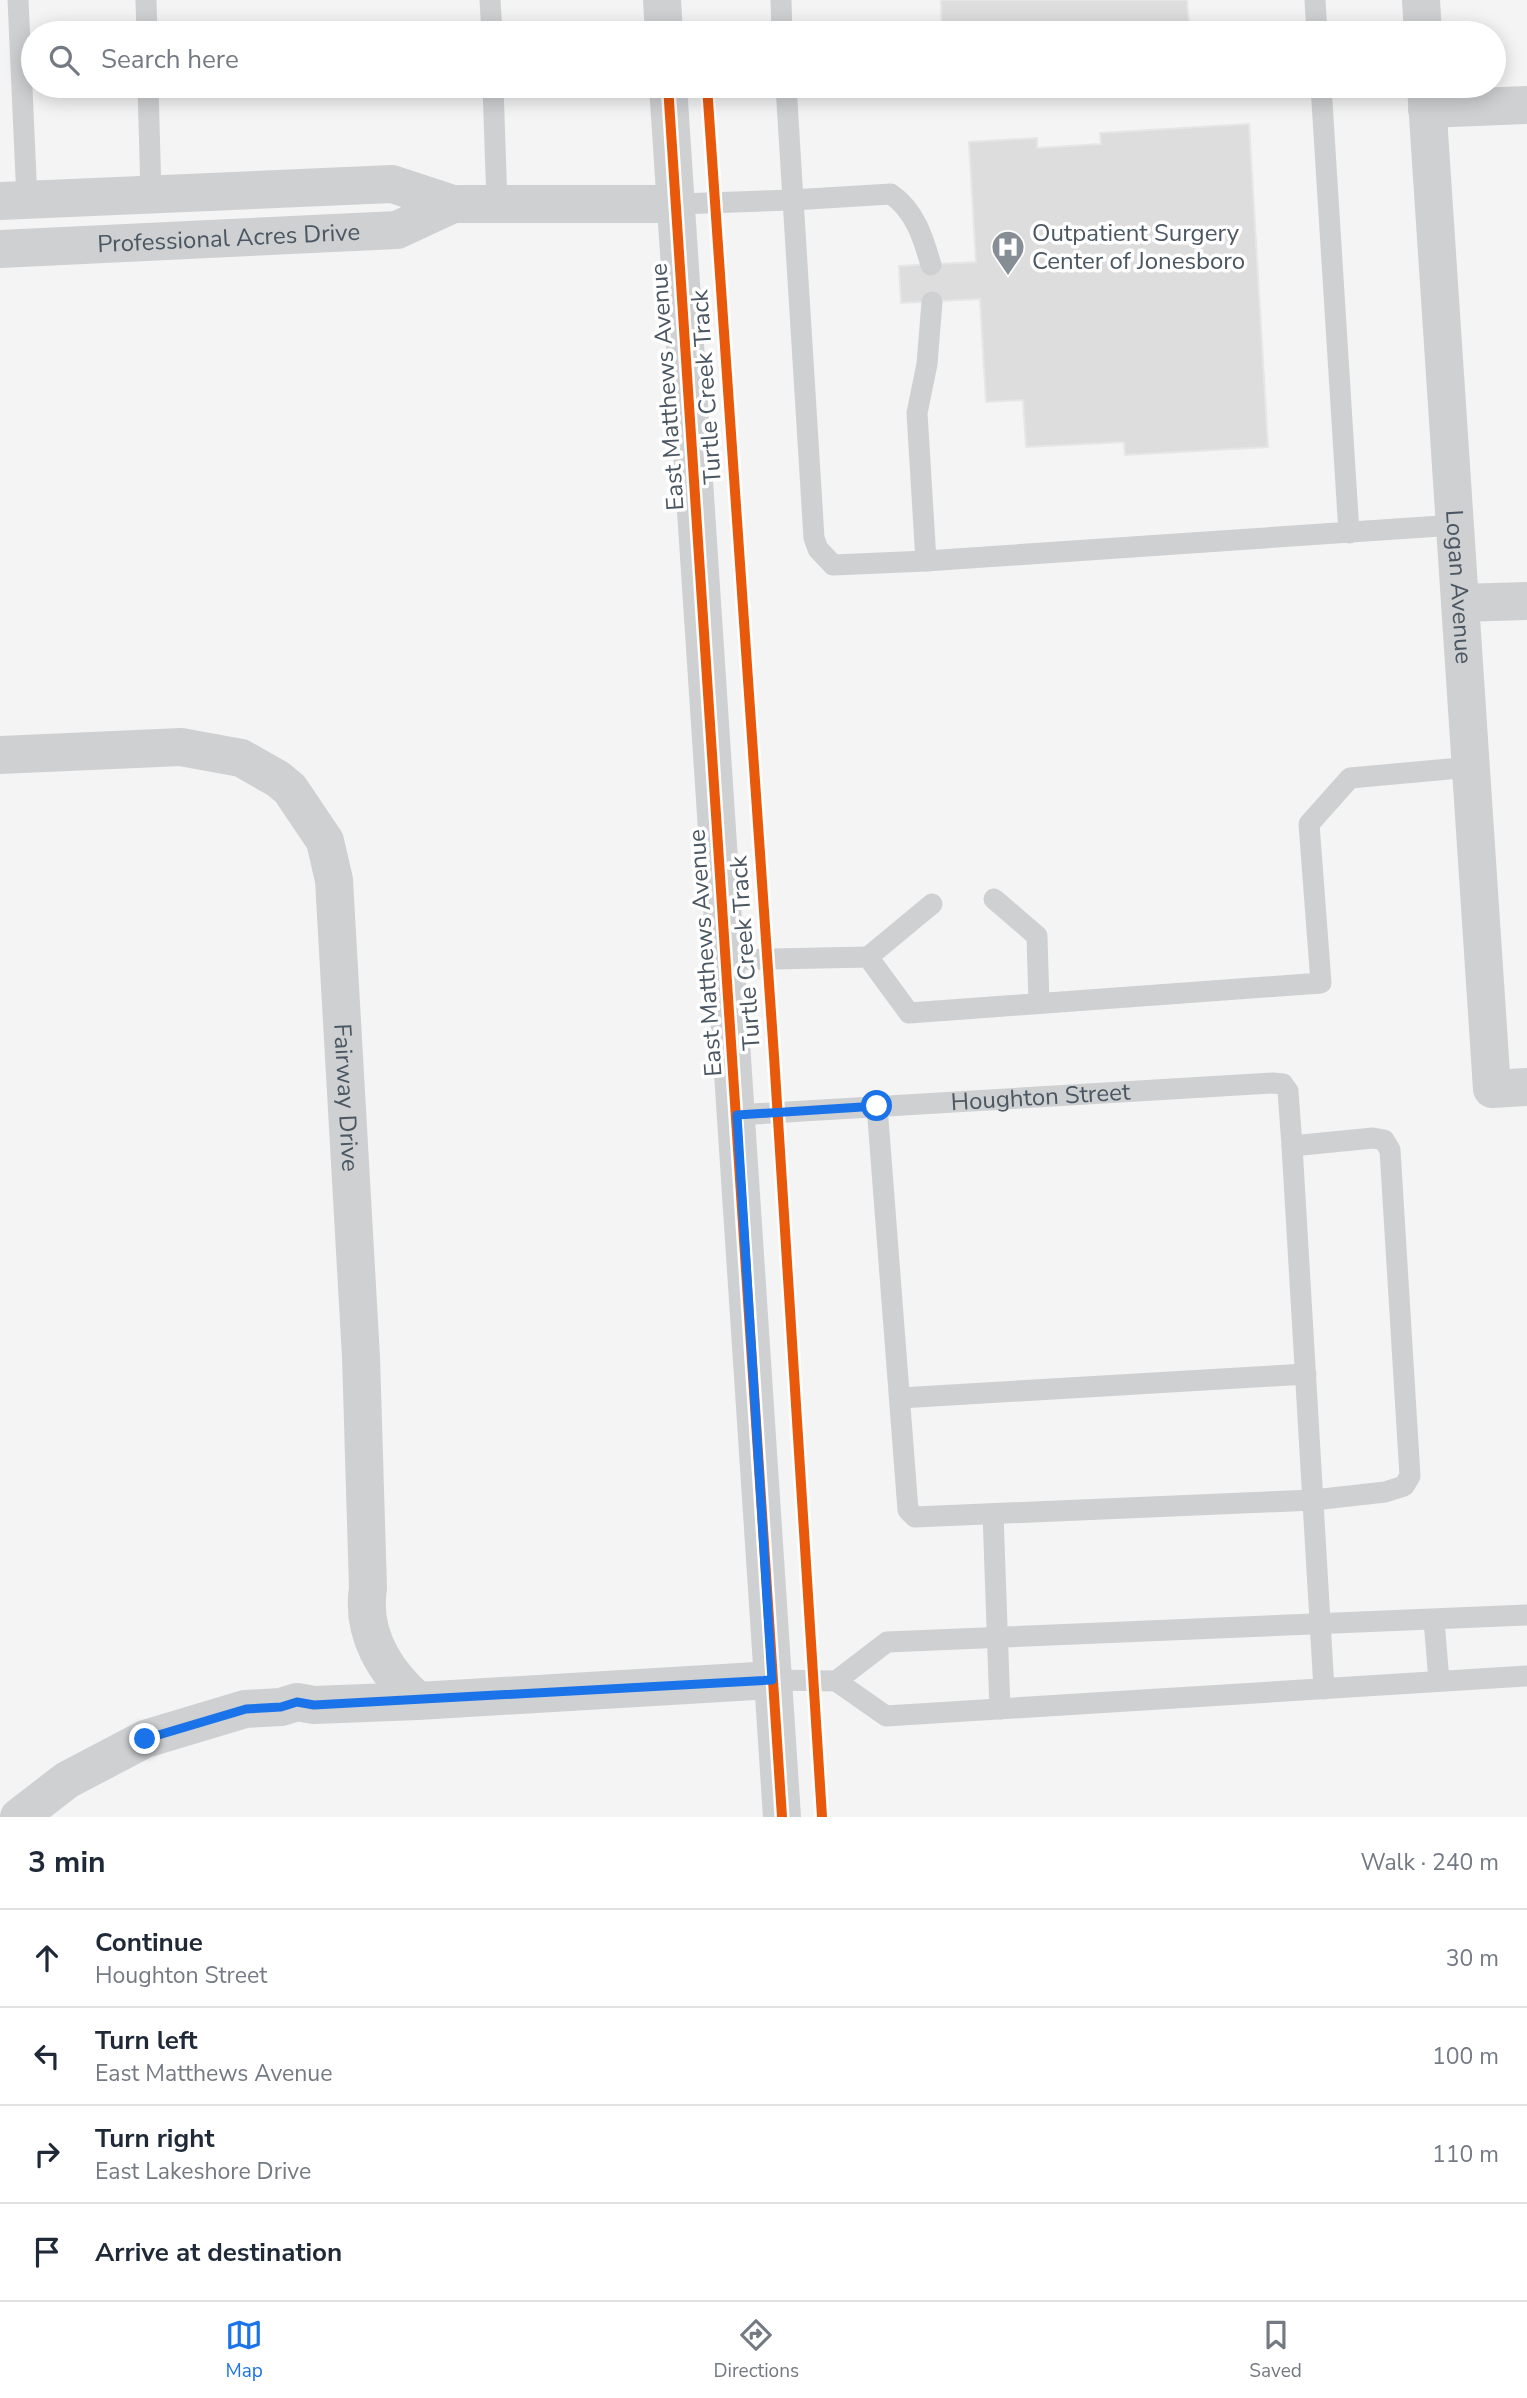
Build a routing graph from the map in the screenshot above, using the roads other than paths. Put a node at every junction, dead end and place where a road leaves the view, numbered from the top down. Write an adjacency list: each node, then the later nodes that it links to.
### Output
1 (18, 0): 25 (lane)
2 (146, 0): 8 (lane)
3 (491, 0): 9 (lane)
4 (662, 0): 10 (street)
5 (780, 0): 11 (lane)
6 (1315, 0): 12 (lane)
7 (1421, 0): 13 (street)
8 (147, 21)
9 (492, 21)
10 (663, 21)
11 (781, 21)
12 (1316, 21)
13 (1422, 21)
14 (148, 98): 23 (lane)
15 (494, 98): 27 (lane)
16 (669, 98): 28 (street, East Matthews Avenue)
17 (787, 98): 24 (lane)
18 (1322, 98): 34 (lane)
19 (1427, 98): 33 (street, Logan Avenue)
20 (1440, 98): 21 (street)
21 (1527, 105)
22 (200, 193): 23 (street, Professional Acres Drive); 26 (street, Professional Acres Drive); 29 (lane)
23 (151, 195): 25 (street, Professional Acres Drive)
24 (792, 200): 28 (lane); 31 (lane); 35 (lane)
25 (13, 201)
26 (453, 204): 27 (street, Professional Acres Drive); 29 (street, Professional Acres Drive)
27 (498, 204): 28 (street, Professional Acres Drive)
28 (677, 204): 43 (street, East Matthews Avenue)
29 (204, 240): 30 (street, Professional Acres Drive)
30 (0, 249)
31 (931, 265)
32 (932, 302): 35 (lane)
33 (1455, 525): 34 (lane); 37 (street, Logan Avenue)
34 (1349, 534): 35 (lane)
35 (926, 561)
36 (1527, 601): 37 (street)
37 (1460, 603): 39 (street, Logan Avenue)
38 (0, 755): 62 (street, Fairway Drive)
39 (1471, 767): 44 (lane); 45 (street, Logan Avenue)
40 (994, 899): 44 (lane)
41 (932, 904): 42 (lane)
42 (867, 957): 43 (lane); 44 (lane)
43 (726, 960): 47 (street, East Matthews Avenue)
44 (1039, 1003)
45 (1510, 1088)
46 (877, 1106): 47 (lane, Houghton Street); 48 (lane, Houghton Street); 50 (lane)
47 (737, 1115): 58 (street, East Matthews Avenue)
48 (1292, 1146): 49 (lane); 51 (lane)
49 (1306, 1374): 50 (lane); 51 (lane)
50 (900, 1398): 52 (lane)
51 (1314, 1500): 52 (lane); 55 (lane)
52 (993, 1514): 56 (lane)
53 (1527, 1615): 54 (lane)
54 (1434, 1620): 55 (lane); 60 (lane)
55 (1319, 1625): 56 (lane); 61 (lane)
56 (997, 1638): 59 (lane); 63 (lane)
57 (1527, 1676): 60 (lane)
58 (772, 1680): 59 (lane); 62 (street); 65 (street, East Matthews Avenue)
59 (836, 1681): 63 (lane)
60 (1439, 1681): 61 (lane)
61 (1324, 1689): 63 (lane)
62 (418, 1701): 64 (street)
63 (1000, 1709)
64 (19, 1817)
65 (782, 1817)

